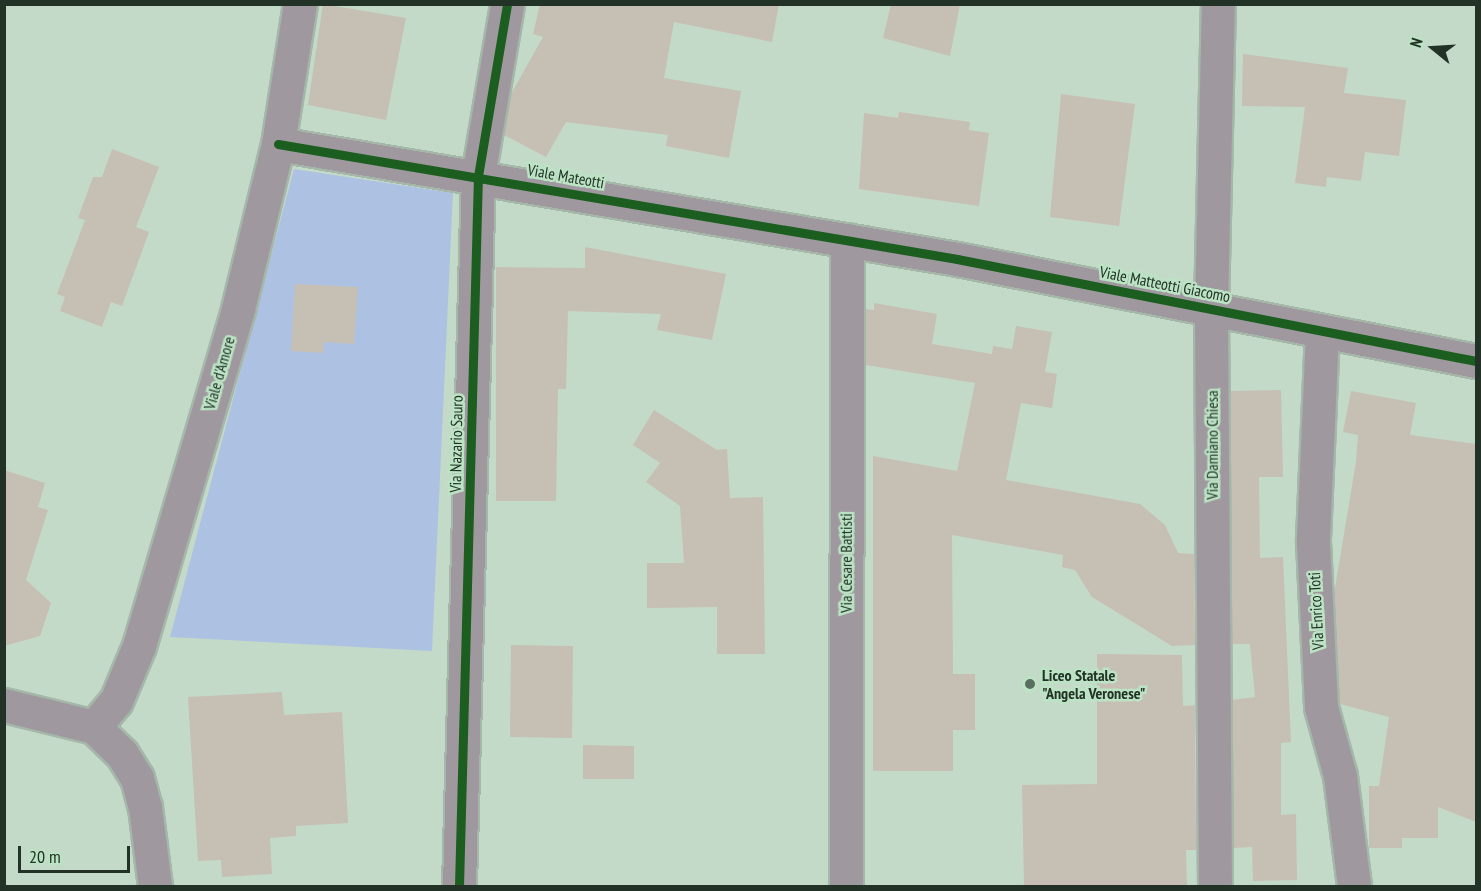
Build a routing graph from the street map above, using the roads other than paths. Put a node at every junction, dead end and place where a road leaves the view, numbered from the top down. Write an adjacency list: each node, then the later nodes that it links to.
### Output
1 (300, 4): 4 (street, Viale d'Amore)
2 (507, 4): 5 (street, Via Nazario Sauro)
3 (1218, 4): 7 (street, Via Damiano Chiesa)
4 (279, 144): 5 (street, Viale Mateotti); 11 (street, Viale d'Amore)
5 (478, 176): 6 (street, Viale Mateotti); 13 (street, Via Nazario Sauro)
6 (847, 240): 7 (street, Viale Matteotti Giacomo); 14 (street, Via Cesare Battisti)
7 (1211, 308): 8 (street, Viale Matteotti Giacomo); 15 (street, Via Damiano Chiesa)
8 (1322, 332): 9 (street, Viale Matteotti Giacomo); 16 (street, Via Enrico Toti)
9 (1476, 361)
10 (4, 705): 11 (street)
11 (94, 727): 12 (street)
12 (155, 886)
13 (459, 886)
14 (846, 886)
15 (1215, 886)
16 (1354, 886)

